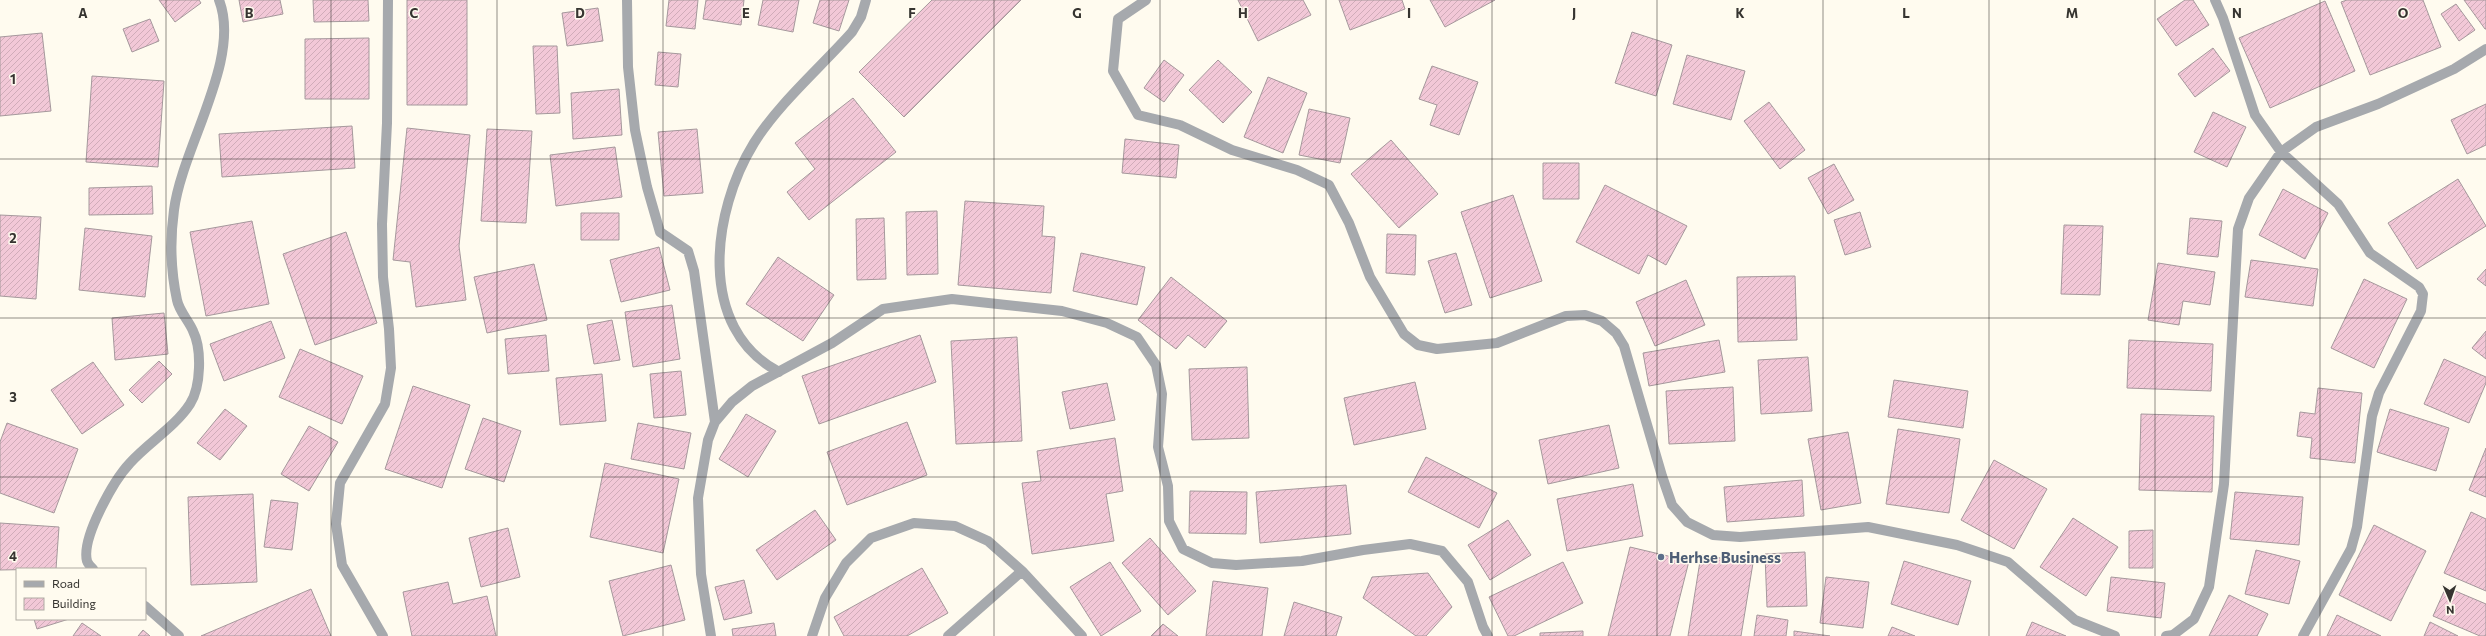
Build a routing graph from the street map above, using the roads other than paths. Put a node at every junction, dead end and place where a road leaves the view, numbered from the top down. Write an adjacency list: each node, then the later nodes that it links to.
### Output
1 (219, 0): 11 (street)
2 (388, 0): 15 (street)
3 (627, 0): 10 (street)
4 (866, 0): 9 (street)
5 (1146, 0): 21 (street)
6 (2214, 0): 8 (street)
7 (2486, 50): 8 (street)
8 (2282, 152): 22 (street); 23 (street)
9 (779, 372): 10 (street); 20 (street)
10 (715, 422): 16 (street)
11 (92, 568)
12 (1022, 571): 17 (street); 18 (street); 19 (street)
13 (146, 607): 14 (street)
14 (178, 636)
15 (383, 636)
16 (711, 636)
17 (812, 636)
18 (948, 636)
19 (1082, 636)
20 (1488, 636)
21 (2115, 636)
22 (2166, 636)
23 (2303, 636)

